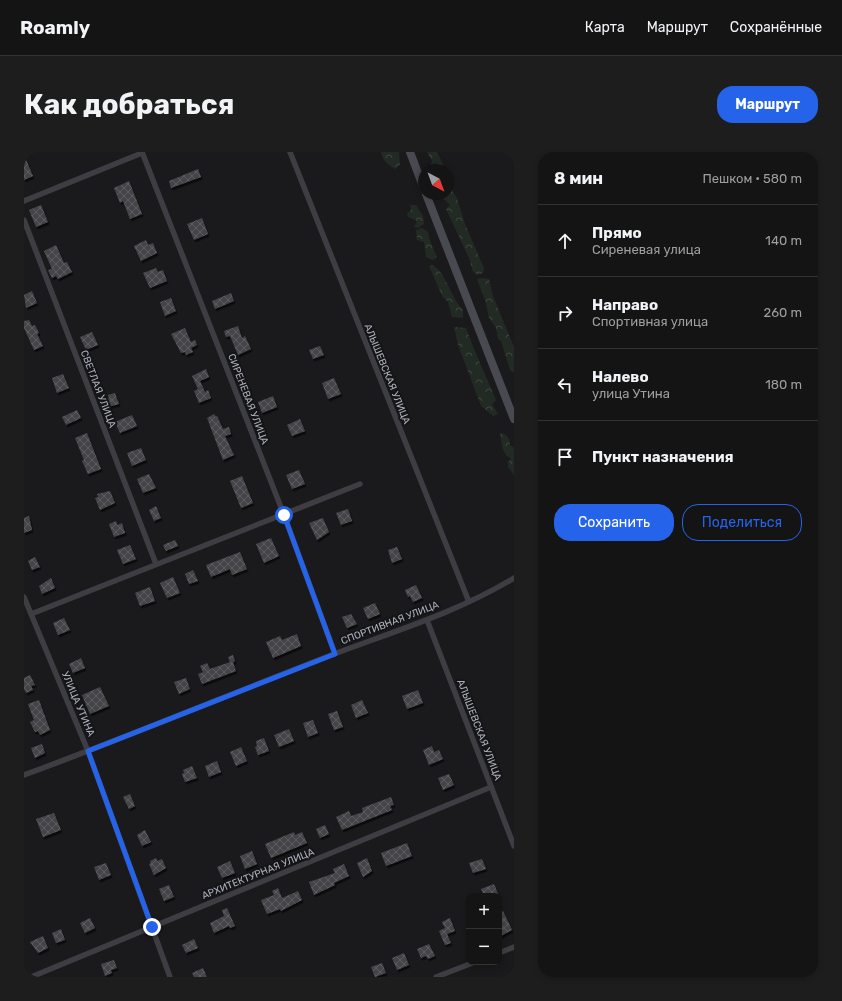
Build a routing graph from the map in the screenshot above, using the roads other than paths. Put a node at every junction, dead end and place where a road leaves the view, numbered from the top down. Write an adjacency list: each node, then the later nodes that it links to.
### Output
1 (142, 152): 6 (street); 10 (street, СИРЕНЕВАЯ УЛИЦА)
2 (290, 152): 14 (street, АЛЫШЕВСКАЯ УЛИЦА)
3 (410, 152): 4 (main road)
4 (418, 173)
5 (428, 200): 8 (main road)
6 (24, 202)
7 (24, 220): 11 (street, СВЕТЛАЯ УЛИЦА)
8 (514, 418)
9 (360, 484): 10 (street)
10 (284, 515): 11 (street); 17 (street, СИРЕНЕВАЯ УЛИЦА)
11 (156, 564): 15 (street)
12 (514, 578): 14 (street, СПОРТИВНАЯ УЛИЦА)
13 (24, 597): 15 (street, УЛИЦА УТИНА)
14 (469, 602): 16 (street, СПОРТИВНАЯ УЛИЦА)
15 (31, 614): 18 (street, УЛИЦА УТИНА)
16 (427, 620): 17 (street, СПОРТИВНАЯ УЛИЦА); 20 (street, АЛЫШЕВСКАЯ УЛИЦА)
17 (335, 654): 18 (street, СПОРТИВНАЯ УЛИЦА)
18 (88, 751): 19 (street, СПОРТИВНАЯ УЛИЦА); 22 (street, УЛИЦА УТИНА)
19 (24, 775)
20 (491, 787): 21 (street, АЛЫШЕВСКАЯ УЛИЦА); 22 (street, АРХИТЕКТУРНАЯ УЛИЦА)
21 (514, 846)
22 (152, 927): 28 (street, АРХИТЕКТУРНАЯ УЛИЦА); 29 (street, УЛИЦА УТИНА)
23 (514, 947): 24 (street)
24 (502, 952)
25 (467, 965): 30 (street)
26 (24, 972): 27 (street)
27 (26, 977)
28 (31, 977)
29 (170, 977)
30 (436, 977)

